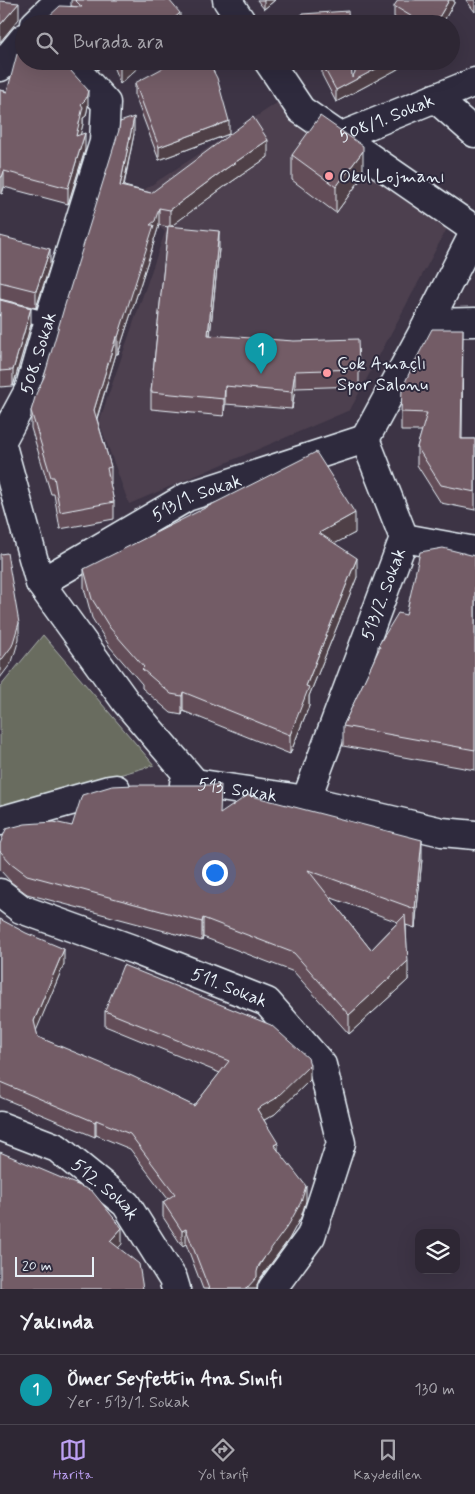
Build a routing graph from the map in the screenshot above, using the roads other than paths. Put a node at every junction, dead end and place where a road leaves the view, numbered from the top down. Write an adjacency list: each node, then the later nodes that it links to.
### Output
1 (60, 0): 3 (street)
2 (226, 0): 4 (street)
3 (44, 15)
4 (237, 15)
5 (15, 49): 6 (street)
6 (0, 67)
7 (76, 70): 15 (street, 508. Sokak)
8 (274, 70): 12 (street, 508/1. Sokak)
9 (475, 82): 10 (street, 508/1. Sokak)
10 (435, 98): 11 (street); 12 (street, 508/1. Sokak)
11 (475, 133)
12 (339, 136): 13 (street)
13 (475, 230): 17 (street)
14 (0, 307): 15 (lane)
15 (48, 320): 19 (street, 508. Sokak)
16 (475, 322): 17 (street)
17 (428, 324): 18 (street)
18 (365, 439): 20 (street, 513/2. Sokak); 22 (street, 513/1. Sokak)
19 (1, 442): 22 (street, 508. Sokak)
20 (404, 538): 21 (street); 24 (street, 513/2. Sokak)
21 (475, 551)
22 (40, 583): 23 (street, 508. Sokak)
23 (195, 783): 24 (street, 513. Sokak); 25 (street, 513. Sokak)
24 (306, 800): 26 (street, 513. Sokak)
25 (0, 821)
26 (475, 836)
27 (0, 893): 30 (street, 511. Sokak)
28 (0, 1126): 29 (street, 512. Sokak)
29 (176, 1289)
30 (272, 1289)

